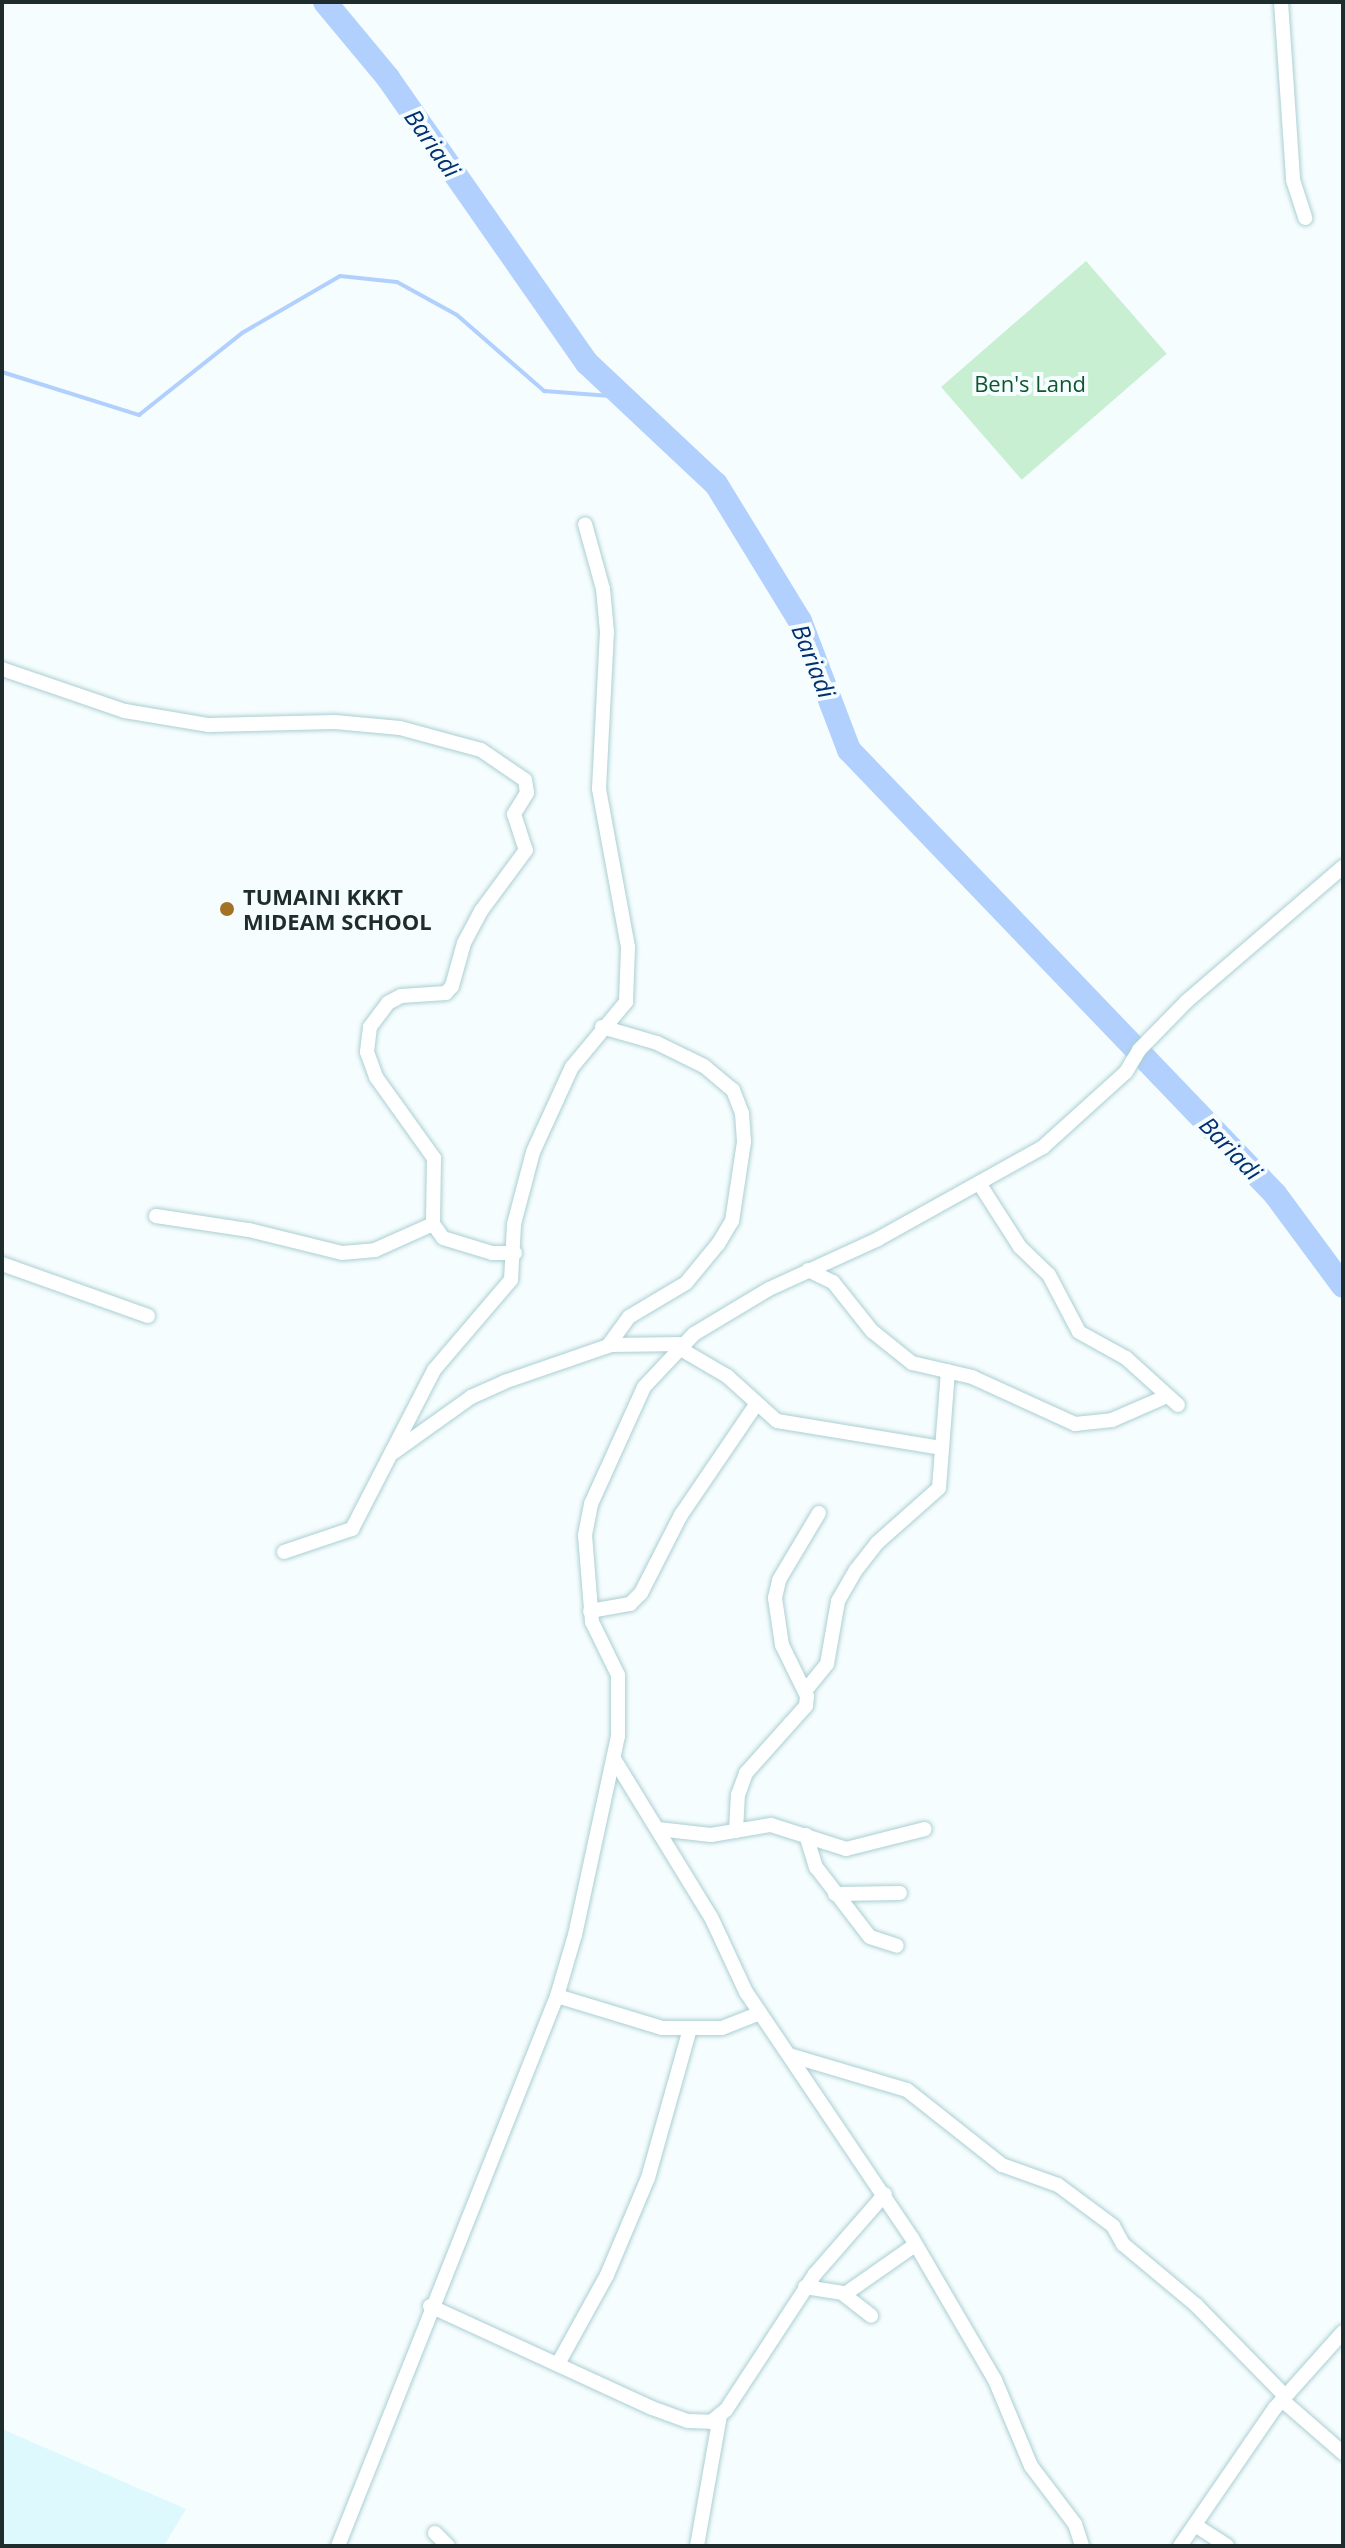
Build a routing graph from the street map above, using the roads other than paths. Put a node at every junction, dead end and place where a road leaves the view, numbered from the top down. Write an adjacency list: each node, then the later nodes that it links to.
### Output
1 (1281, 2): 2 (street)
2 (1305, 218)
3 (585, 524): 6 (street)
4 (2, 669): 9 (street)
5 (1343, 867): 7 (street)
6 (602, 1027): 10 (street); 14 (street)
7 (979, 1183): 12 (street); 16 (street)
8 (156, 1216): 9 (street)
9 (433, 1224): 10 (street)
10 (515, 1253): 19 (street)
11 (2, 1264): 13 (street)
12 (808, 1270): 15 (street); 16 (street)
13 (148, 1316)
14 (608, 1346): 15 (street); 19 (street)
15 (681, 1346): 17 (street); 22 (street)
16 (948, 1371): 18 (street)
17 (755, 1406): 18 (street); 22 (street)
18 (941, 1448): 23 (street)
19 (391, 1455): 21 (street)
20 (819, 1513): 23 (street)
21 (284, 1552)
22 (590, 1611): 24 (street)
23 (805, 1691): 27 (street)
24 (614, 1759): 25 (street); 32 (street)
25 (658, 1829): 27 (street); 33 (street)
26 (925, 1829): 28 (street)
27 (736, 1831): 28 (street)
28 (806, 1835): 30 (street)
29 (900, 1893): 30 (street)
30 (835, 1894): 31 (street)
31 (897, 1946)
32 (557, 1996): 34 (street); 40 (street)
33 (760, 2013): 34 (street); 35 (street)
34 (690, 2029): 43 (street)
35 (789, 2055): 36 (street); 44 (street)
36 (885, 2194): 37 (street); 38 (street)
37 (915, 2245): 39 (street); 52 (street)
38 (805, 2287): 39 (street); 45 (street)
39 (845, 2294): 41 (street)
40 (430, 2306): 43 (street); 49 (street)
41 (871, 2316)
42 (1343, 2332): 44 (street)
43 (559, 2362): 45 (street)
44 (1284, 2398): 46 (street); 47 (street)
45 (720, 2415): 51 (street)
46 (1343, 2453)
47 (1195, 2525): 53 (street); 54 (street)
48 (435, 2533): 50 (street)
49 (338, 2546)
50 (448, 2546)
51 (697, 2546)
52 (1082, 2546)
53 (1180, 2546)
54 (1227, 2546)

